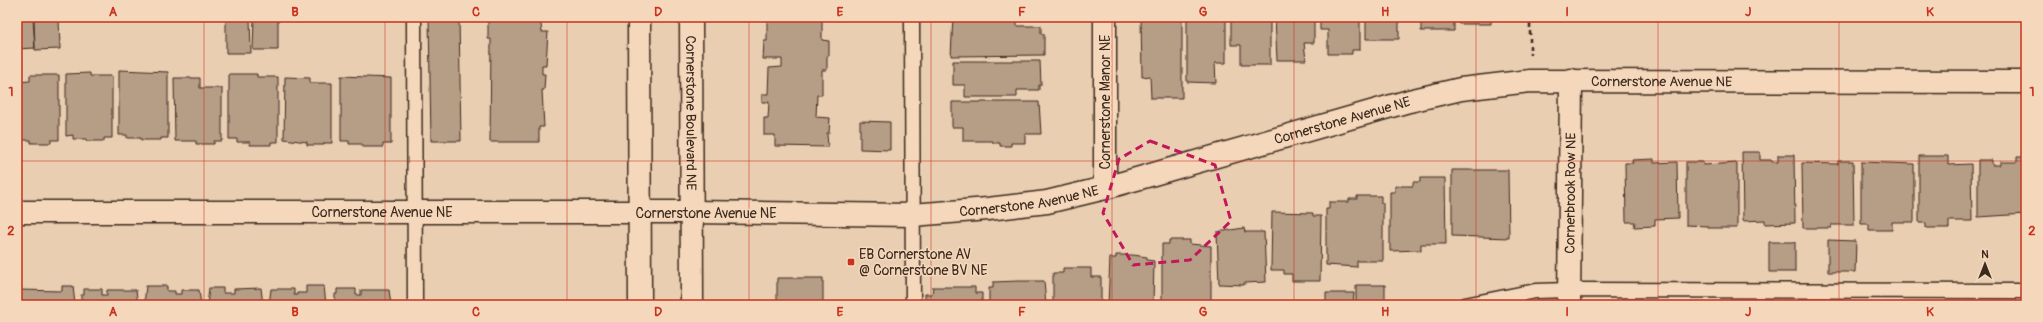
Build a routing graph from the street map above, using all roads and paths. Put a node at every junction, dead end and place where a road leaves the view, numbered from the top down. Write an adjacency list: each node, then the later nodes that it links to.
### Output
1 (414, 17): 12 (lane)
2 (639, 17): 13 (street)
3 (691, 17): 14 (street, Cornerstone Boulevard NE)
4 (912, 17): 15 (lane)
5 (1105, 17): 10 (street, Cornerstone Manor NE)
6 (1530, 17): 8 (path)
7 (1571, 80): 8 (street, Cornerstone Avenue NE); 9 (street, Cornerstone Avenue NE); 17 (street, Cornerbrook Row NE)
8 (1530, 81): 10 (street, Cornerstone Avenue NE)
9 (2026, 82)
10 (1105, 188): 15 (street, Cornerstone Avenue NE)
11 (17, 212): 12 (street, Cornerstone Avenue NE)
12 (415, 212): 13 (street, Cornerstone Avenue NE); 18 (lane)
13 (640, 212): 14 (street, Cornerstone Avenue NE); 19 (street)
14 (692, 212): 15 (street, Cornerstone Avenue NE); 20 (street, Cornerstone Boulevard NE)
15 (912, 215): 21 (lane)
16 (2026, 291): 17 (lane)
17 (1569, 298): 22 (lane)
18 (415, 305)
19 (640, 305)
20 (692, 305)
21 (913, 305)
22 (1465, 305)

